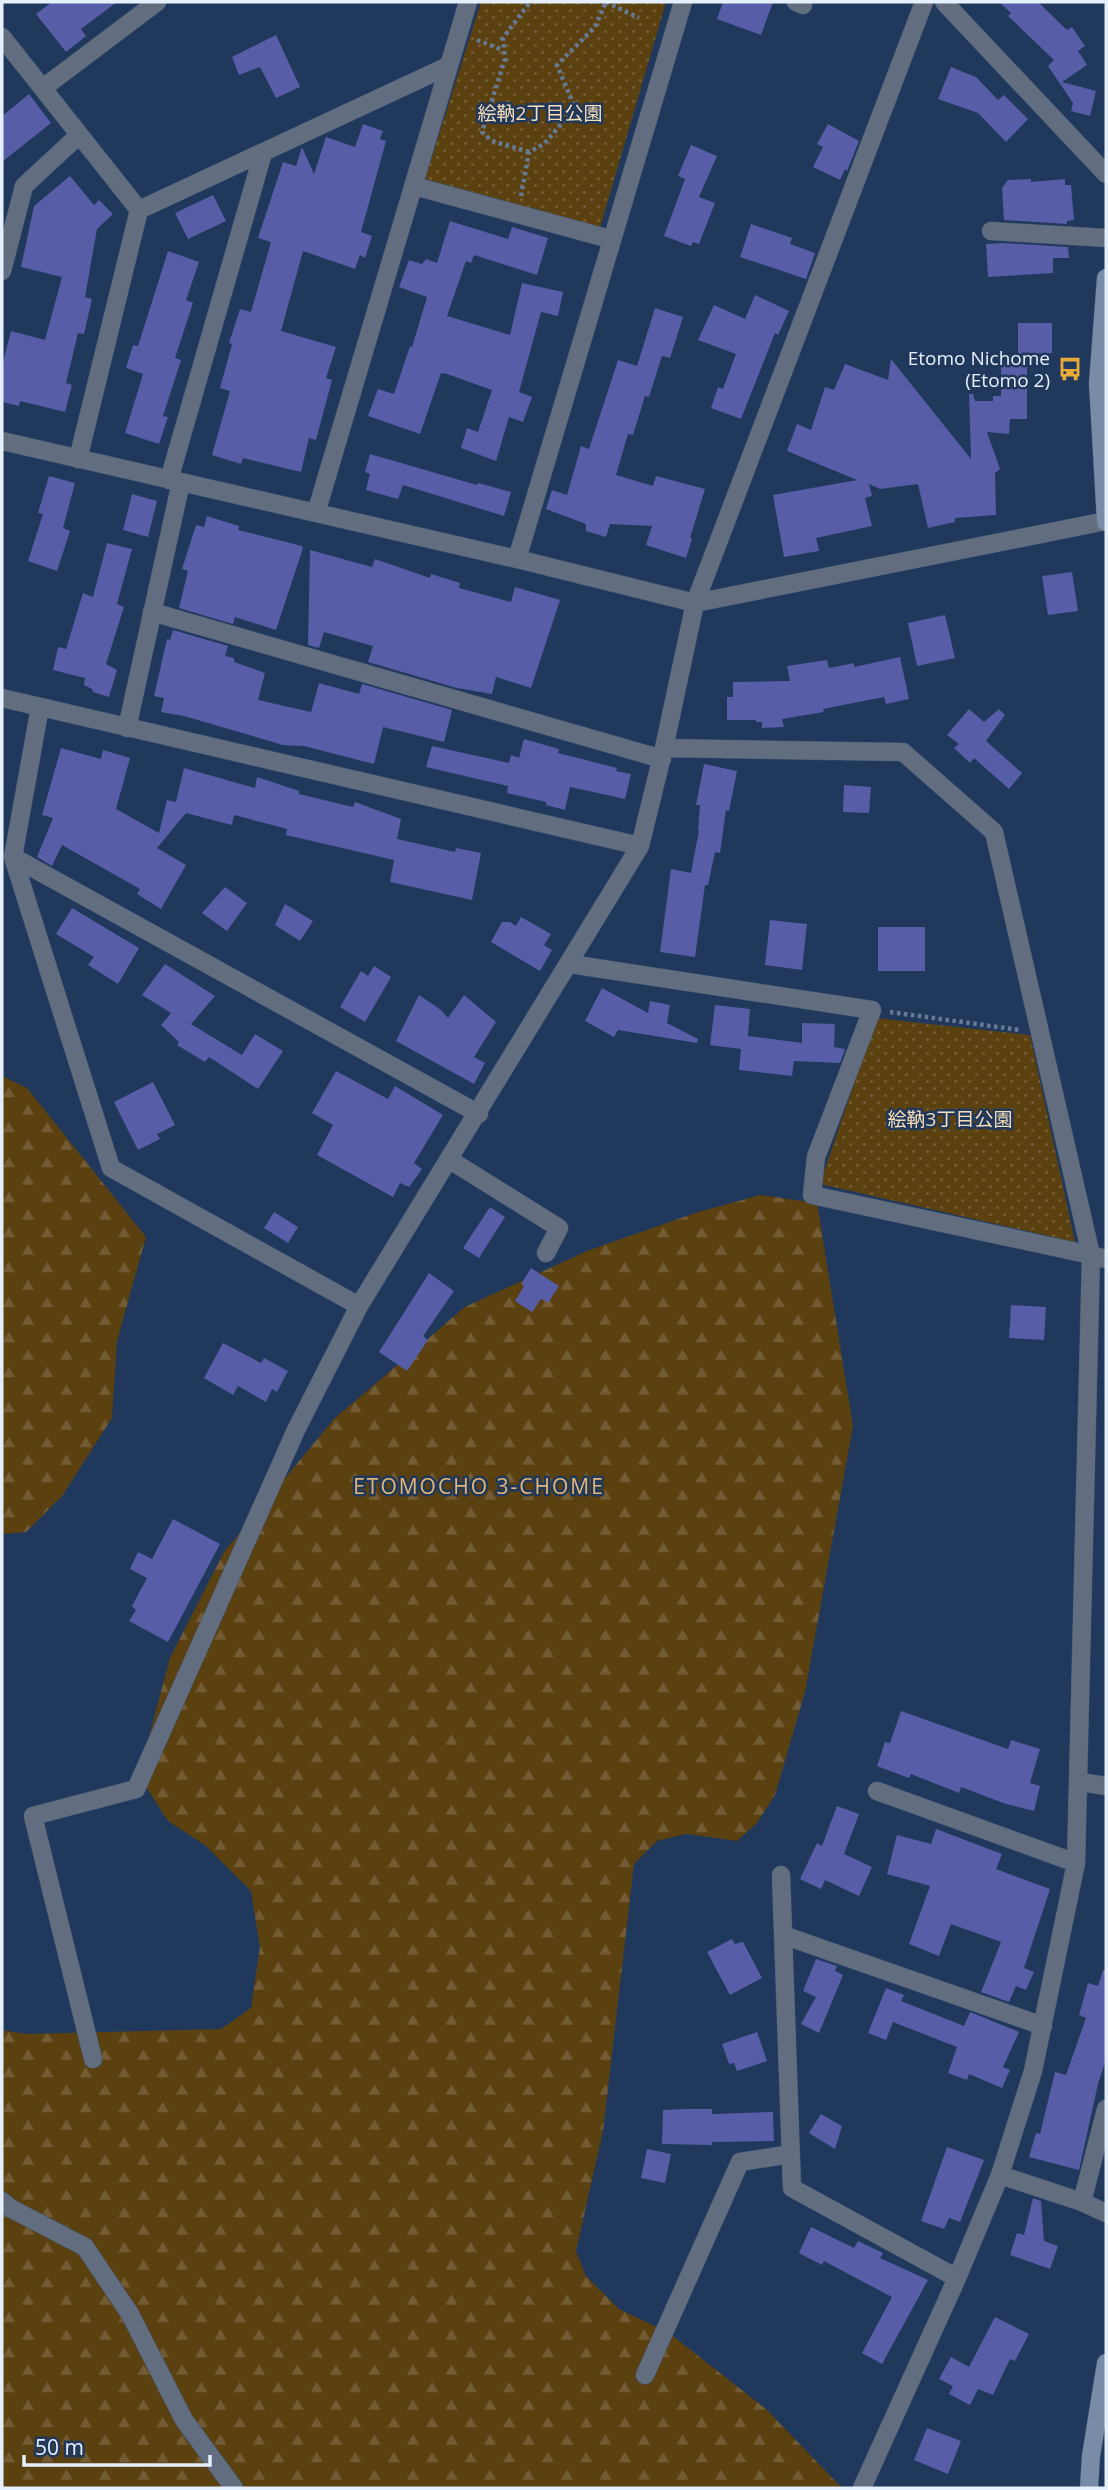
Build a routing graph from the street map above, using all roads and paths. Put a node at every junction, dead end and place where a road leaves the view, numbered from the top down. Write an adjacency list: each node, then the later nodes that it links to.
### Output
1 (157, 2): 13 (street)
2 (468, 2): 12 (street)
3 (530, 2): 11 (path)
4 (606, 2): 8 (path); 15 (path)
5 (683, 2): 23 (street)
6 (924, 2): 32 (street)
7 (944, 2): 17 (street)
8 (639, 18)
9 (2, 37): 13 (street)
10 (472, 38): 11 (path)
11 (503, 50): 15 (path)
12 (447, 66): 16 (street); 18 (street)
13 (43, 88): 14 (street)
14 (79, 135): 20 (street); 24 (street)
15 (529, 152): 19 (path)
16 (263, 153): 20 (street); 28 (street)
17 (1106, 174)
18 (414, 186): 23 (street); 29 (street)
19 (520, 201)
20 (139, 210): 27 (street)
21 (991, 231): 22 (street)
22 (1106, 238)
23 (610, 239): 31 (street)
24 (2, 271)
25 (1106, 278): 30 (main road)
26 (2, 441): 27 (street)
27 (78, 459): 28 (street)
28 (175, 481): 29 (street); 33 (street)
29 (316, 513): 31 (street)
30 (1106, 521): 32 (street)
31 (517, 559): 32 (street)
32 (695, 603): 37 (street)
33 (152, 612): 36 (street); 37 (street)
34 (2, 698): 35 (street)
35 (40, 707): 36 (street); 39 (street)
36 (128, 728): 38 (street)
37 (663, 753): 38 (street); 42 (street)
38 (640, 846): 40 (street)
39 (13, 857): 43 (street); 47 (street)
40 (570, 964): 41 (street); 43 (street)
41 (872, 1010): 42 (path); 46 (street)
42 (1040, 1032): 46 (street)
43 (479, 1114): 44 (street)
44 (450, 1160): 45 (street); 47 (street)
45 (546, 1253)
46 (1098, 1257): 48 (street)
47 (359, 1306): 55 (street)
48 (1080, 1782): 49 (street); 51 (street)
49 (1106, 1786)
50 (877, 1791): 51 (street)
51 (1076, 1863): 54 (street)
52 (781, 1875): 53 (street)
53 (783, 1936): 54 (street); 57 (street)
54 (1043, 2026): 58 (street)
55 (93, 2059)
56 (1106, 2109): 60 (street)
57 (791, 2154): 62 (street); 64 (street)
58 (1000, 2175): 60 (street); 62 (street)
59 (2, 2201): 65 (street)
60 (1082, 2202): 61 (street)
61 (1106, 2213)
62 (957, 2278): 66 (street)
63 (1106, 2363): 67 (main road)
64 (645, 2375)
65 (234, 2488)
66 (862, 2488)
67 (1089, 2488)

